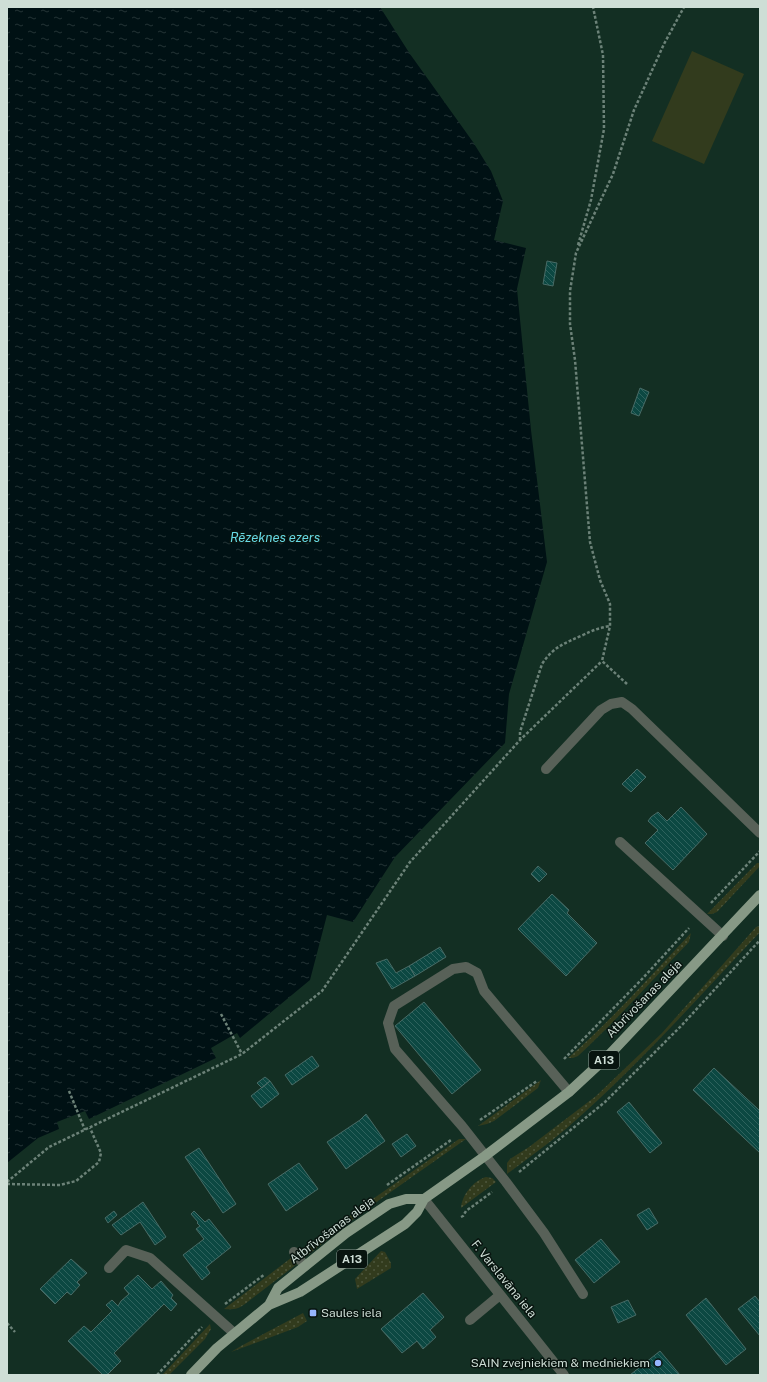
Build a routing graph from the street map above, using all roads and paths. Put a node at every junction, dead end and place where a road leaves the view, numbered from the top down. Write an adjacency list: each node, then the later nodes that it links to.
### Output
1 (593, 7): 3 (path)
2 (684, 7): 3 (path)
3 (576, 253): 4 (path)
4 (610, 626): 5 (path); 7 (path)
5 (602, 661): 6 (path); 7 (path)
6 (628, 685)
7 (520, 740): 15 (path)
8 (546, 769): 9 (street)
9 (760, 833)
10 (620, 842): 12 (street)
11 (759, 898): 12 (main road, Atbrīvošanas aleja / A13)
12 (723, 936): 17 (main road, Atbrīvošanas aleja / A13)
13 (760, 940): 21 (path)
14 (221, 1014): 15 (path)
15 (242, 1054): 18 (path)
16 (69, 1091): 19 (path)
17 (569, 1092): 20 (main road, Atbrīvošanas aleja / A13); 20 (street)
18 (90, 1128): 19 (path); 22 (path)
19 (85, 1130): 22 (path)
20 (486, 1156): 21 (street); 23 (main road, Atbrīvošanas aleja / A13)
21 (506, 1182): 24 (path); 28 (street)
22 (7, 1183)
23 (424, 1199): 26 (main road, Atbrīvošanas aleja / A13); 29 (street, F. Varslavāna iela); 30 (main road, Atbrīvošanas aleja / A13)
24 (460, 1218)
25 (294, 1252): 26 (street)
26 (305, 1266): 30 (main road, Atbrīvošanas aleja / A13)
27 (109, 1268): 34 (street)
28 (583, 1294)
29 (500, 1295): 31 (street); 36 (street, F. Varslavāna iela)
30 (269, 1305): 34 (main road, Atbrīvošanas aleja / A13)
31 (470, 1320)
32 (7, 1323): 33 (path)
33 (15, 1332)
34 (234, 1333): 35 (main road, Atbrīvošanas aleja / A13)
35 (191, 1375)
36 (564, 1375)

